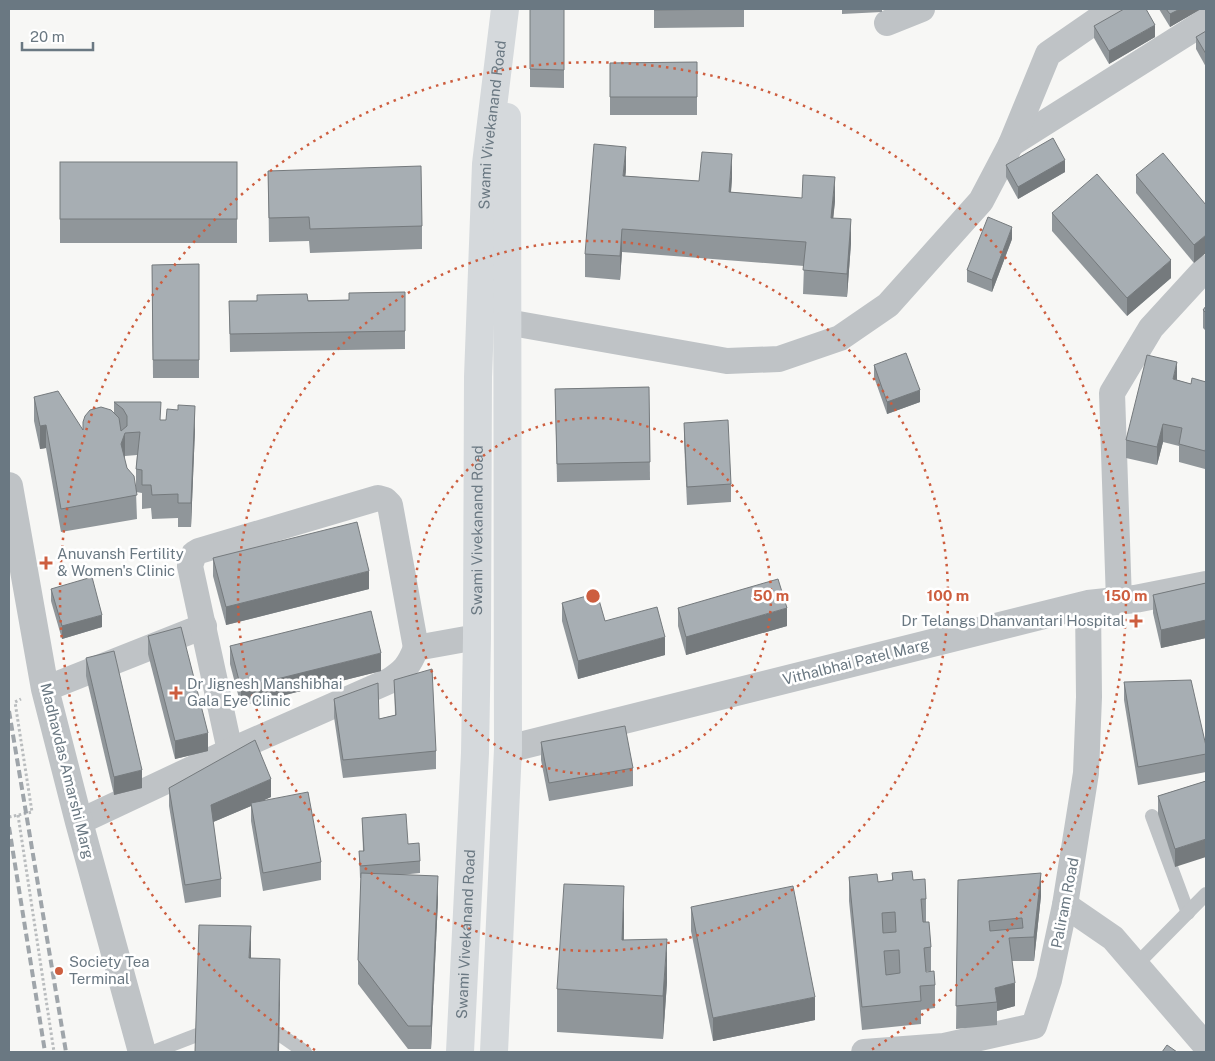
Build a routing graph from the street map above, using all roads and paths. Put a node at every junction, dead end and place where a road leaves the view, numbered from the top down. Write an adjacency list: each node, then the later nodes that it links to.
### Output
1 (505, 9): 15 (main road, Swami Vivekanand Road)
2 (514, 9): 9 (main road, Swami Vivekanand Road)
3 (922, 9): 6 (street)
4 (1113, 9): 7 (street)
5 (1206, 21): 7 (street)
6 (887, 23)
7 (1011, 144): 9 (street)
8 (1206, 268): 12 (street)
9 (507, 322): 19 (main road, Swami Vivekanand Road)
10 (9, 486): 17 (street, Madhavdas Amarshi Marg)
11 (1206, 585): 12 (street, Vithalbhai Patel Marg)
12 (1119, 601): 13 (street, Vithalbhai Patel Marg)
13 (1088, 604): 19 (street, Vithalbhai Patel Marg); 26 (street, Paliram Road)
14 (204, 626): 16 (street); 17 (street); 20 (street)
15 (477, 637): 16 (street); 36 (main road, Swami Vivekanand Road)
16 (416, 648): 20 (street)
17 (45, 689): 24 (street, Madhavdas Amarshi Marg)
18 (15, 702): 21 (path)
19 (508, 749): 37 (main road, Swami Vivekanand Road)
20 (230, 751): 24 (street)
21 (18, 815): 23 (path); 32 (path)
22 (1152, 816): 27 (lane)
23 (9, 817)
24 (79, 822): 33 (street, Madhavdas Amarshi Marg)
25 (1206, 894): 27 (lane)
26 (1065, 905): 28 (street); 38 (street, Paliram Road)
27 (1188, 913): 28 (lane)
28 (1136, 965): 31 (street)
29 (279, 1034): 35 (lane)
30 (197, 1035): 34 (lane)
31 (1206, 1046)
32 (54, 1052)
33 (142, 1052)
34 (153, 1052)
35 (305, 1052)
36 (460, 1052)
37 (494, 1052)
38 (864, 1052)

